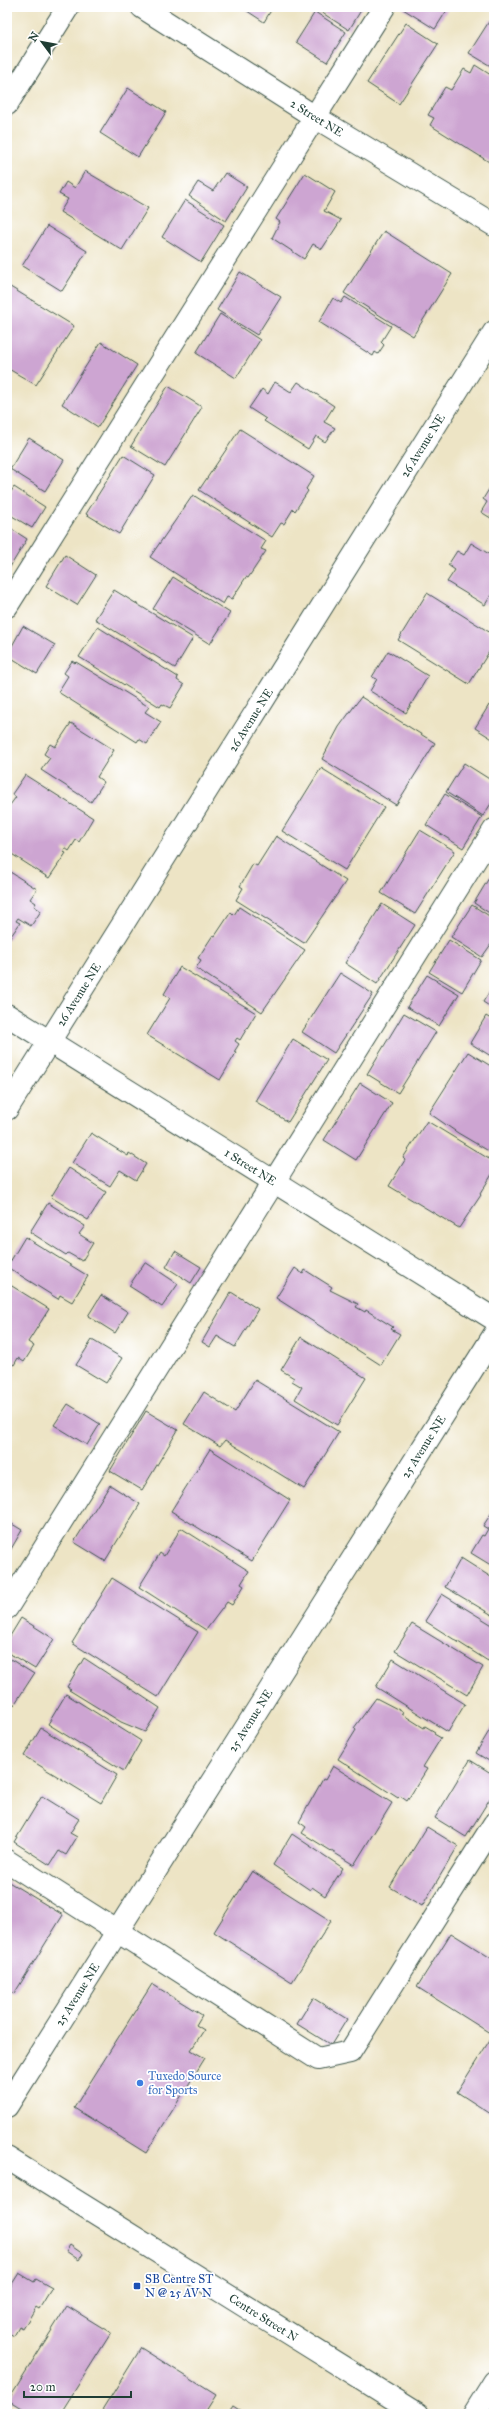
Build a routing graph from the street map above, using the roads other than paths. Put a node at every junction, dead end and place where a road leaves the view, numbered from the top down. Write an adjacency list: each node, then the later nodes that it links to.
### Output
1 (68, 7): 4 (street)
2 (142, 7): 5 (street, 2 Street NE)
3 (384, 7): 5 (street)
4 (7, 104)
5 (315, 116): 6 (street, 2 Street NE); 8 (street)
6 (494, 225)
7 (494, 332): 11 (street, 26 Avenue NE)
8 (7, 606)
9 (494, 830): 13 (street)
10 (7, 1015): 11 (street, 1 Street NE)
11 (49, 1041): 12 (street, 26 Avenue NE); 13 (street, 1 Street NE)
12 (7, 1108)
13 (274, 1181): 14 (street, 1 Street NE); 16 (street)
14 (494, 1319)
15 (494, 1335): 19 (street, 25 Avenue NE)
16 (7, 1608)
17 (494, 1824): 19 (street)
18 (7, 1861): 19 (street)
19 (117, 1930): 20 (street, 25 Avenue NE)
20 (7, 2106)
21 (7, 2158): 23 (street, Centre Street N)
22 (494, 2382): 24 (street)
23 (418, 2414)
24 (474, 2414)

